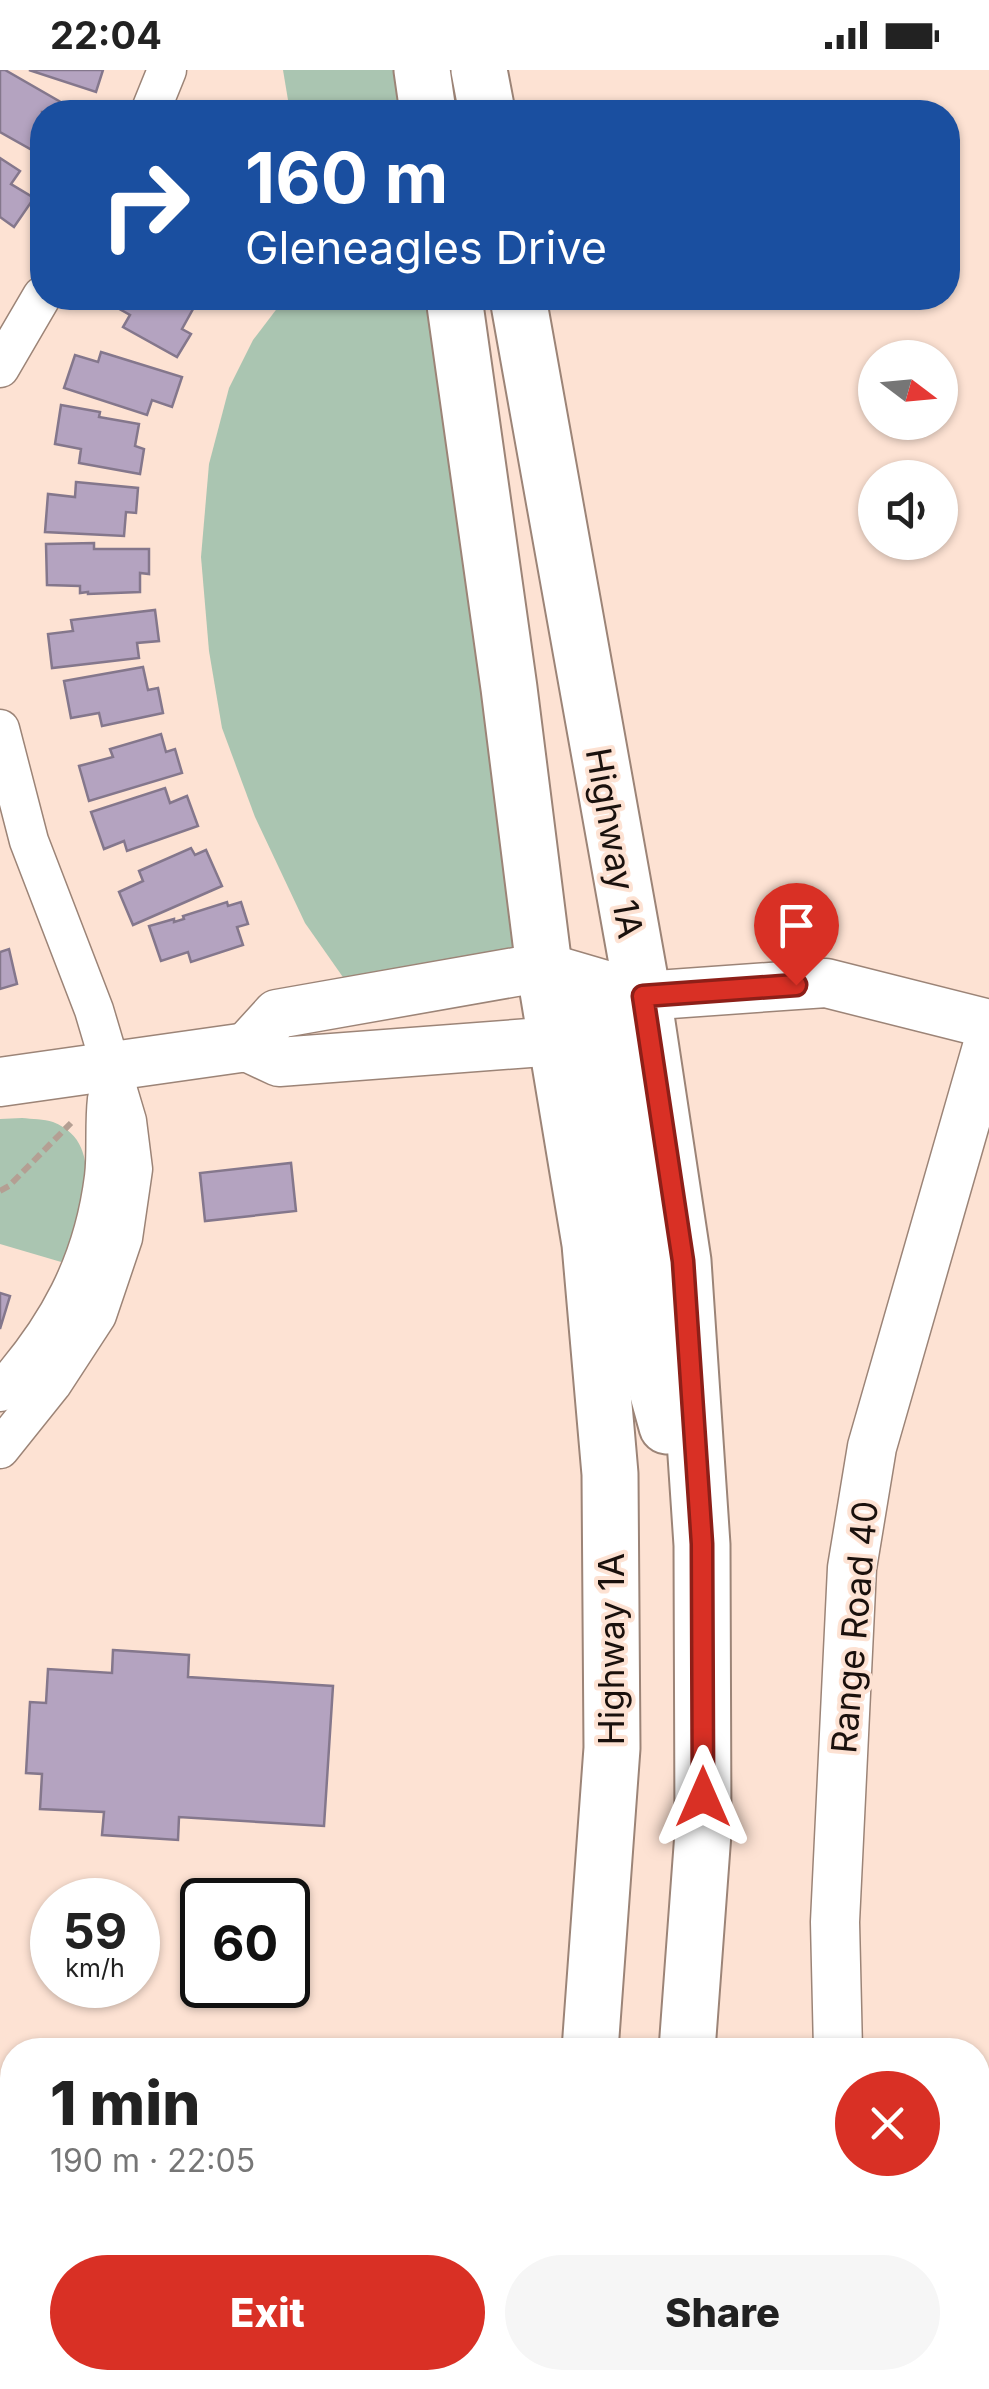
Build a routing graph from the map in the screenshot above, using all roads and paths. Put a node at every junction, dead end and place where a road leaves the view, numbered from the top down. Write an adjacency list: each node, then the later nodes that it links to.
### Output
1 (167, 70): 4 (street)
2 (422, 70): 5 (main road)
3 (479, 70): 6 (main road)
4 (155, 100)
5 (426, 100)
6 (484, 100)
7 (34, 310): 10 (street)
8 (456, 310): 12 (main road, Highway 1A)
9 (520, 310): 13 (main road, Highway 1A)
10 (1, 364)
11 (0, 729): 18 (street)
12 (544, 967): 13 (street); 15 (main road, Highway 1A); 17 (street)
13 (643, 996): 14 (street); 15 (street); 24 (main road, Highway 1A)
14 (989, 1024)
15 (575, 1032): 17 (street); 24 (main road); 25 (main road, Highway 1A)
16 (989, 1040): 27 (street, Range Road 40)
17 (247, 1047): 18 (street)
18 (110, 1067): 19 (street); 20 (street); 23 (street)
19 (0, 1082)
20 (104, 1122): 21 (path); 22 (street)
21 (0, 1191)
22 (0, 1392)
23 (0, 1447)
24 (702, 1544): 26 (main road, Highway 1A)
25 (591, 2038)
26 (688, 2038)
27 (838, 2038)

